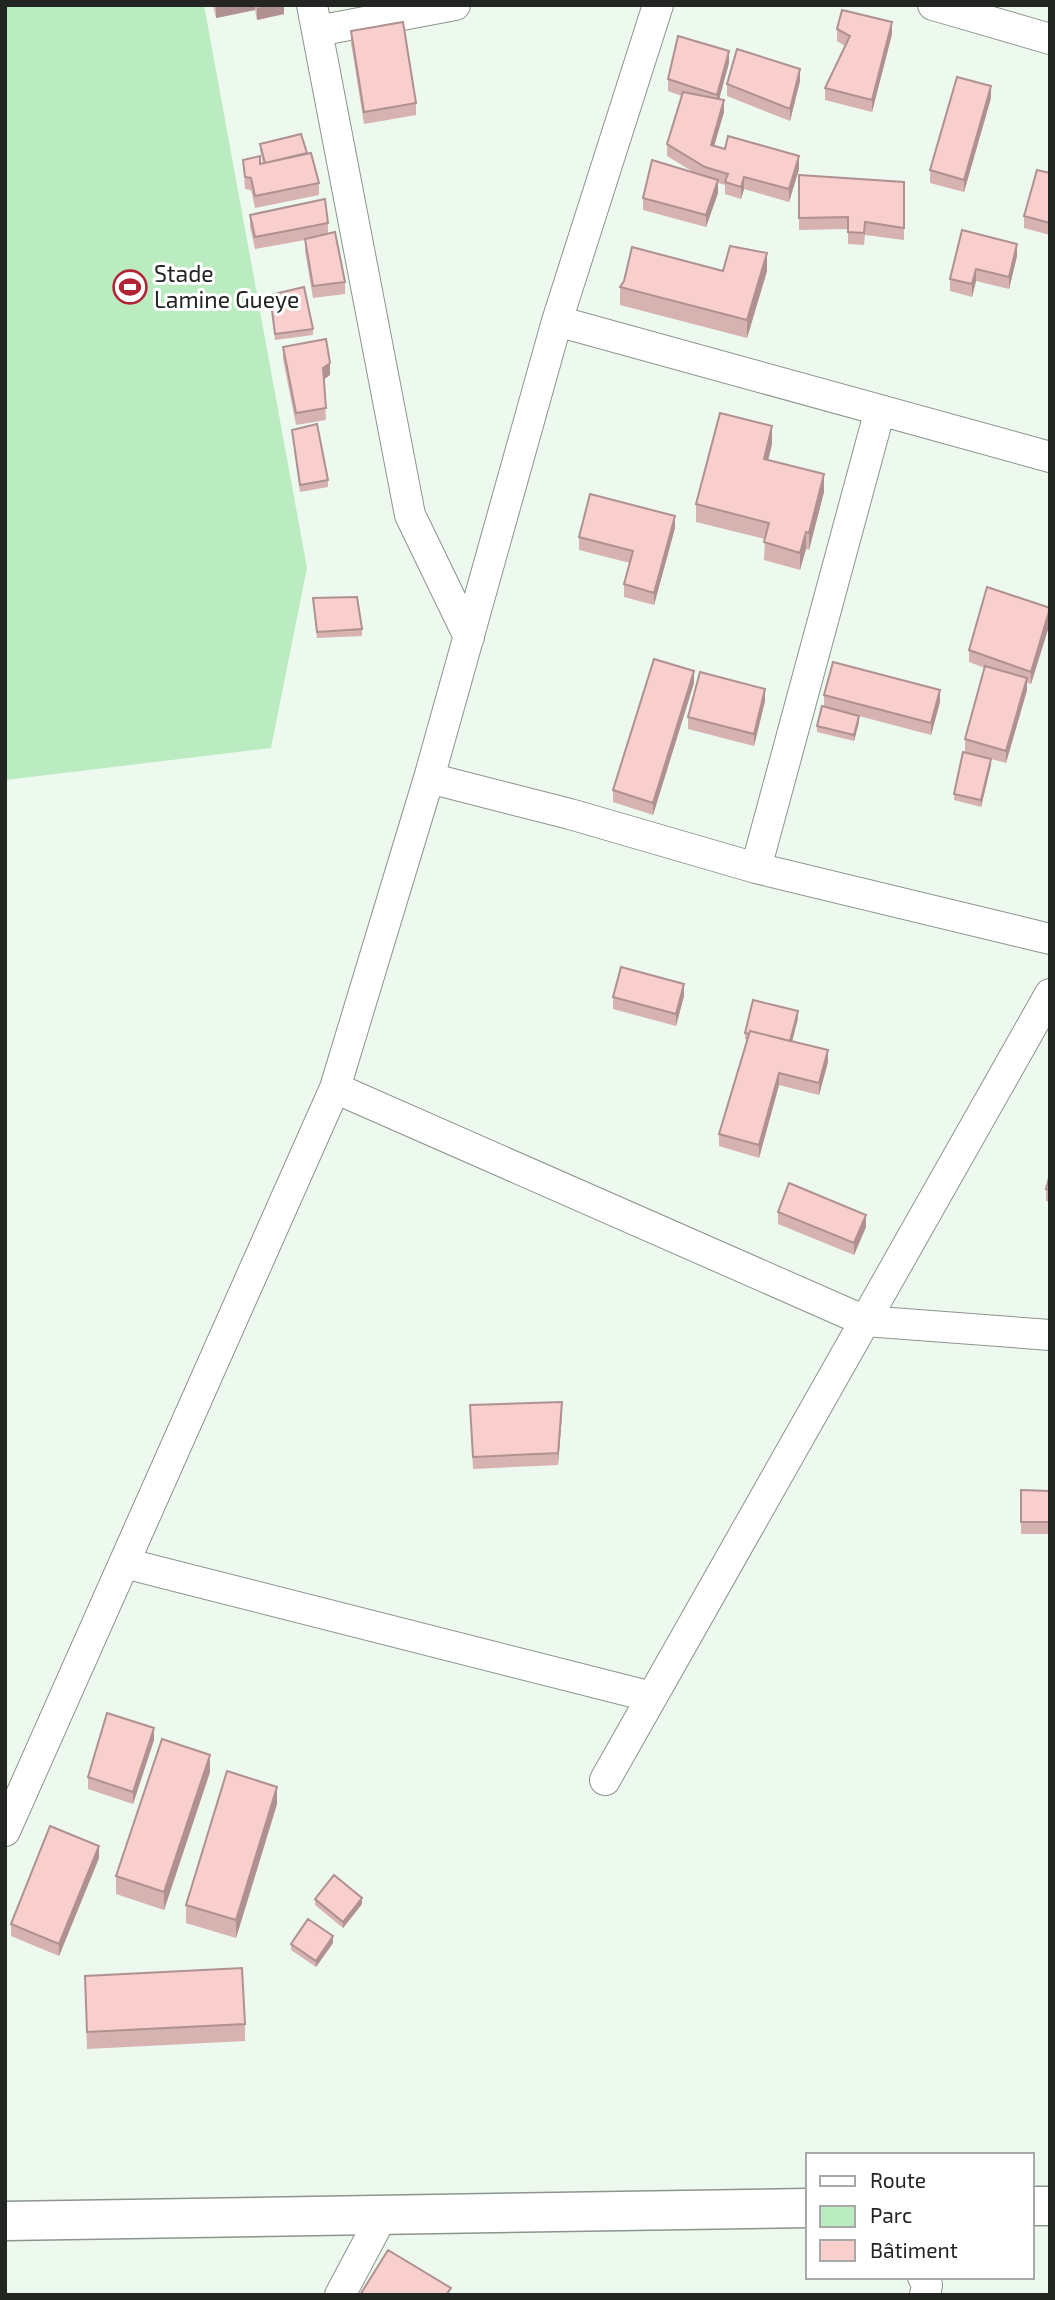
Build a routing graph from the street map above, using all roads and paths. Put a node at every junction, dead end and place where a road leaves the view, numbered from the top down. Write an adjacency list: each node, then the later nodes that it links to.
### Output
1 (455, 5): 5 (street)
2 (658, 5): 7 (street)
3 (933, 5): 4 (street)
4 (968, 10): 6 (street)
5 (314, 18): 10 (street)
6 (1050, 39)
7 (556, 321): 8 (street); 10 (street)
8 (880, 410): 9 (street); 12 (street)
9 (1050, 457)
10 (469, 638): 11 (street)
11 (429, 778): 12 (street); 15 (street)
12 (756, 868): 13 (street)
13 (1050, 939)
14 (1050, 994): 16 (street)
15 (335, 1088): 16 (street); 18 (street)
16 (865, 1321): 17 (street); 19 (street)
17 (1050, 1335)
18 (124, 1563): 19 (street); 21 (street)
19 (652, 1697): 20 (street)
20 (605, 1780)
21 (5, 1831)
22 (806, 2208): 23 (highway)
23 (382, 2216): 24 (highway); 25 (street)
24 (5, 2221)
25 (340, 2295)

